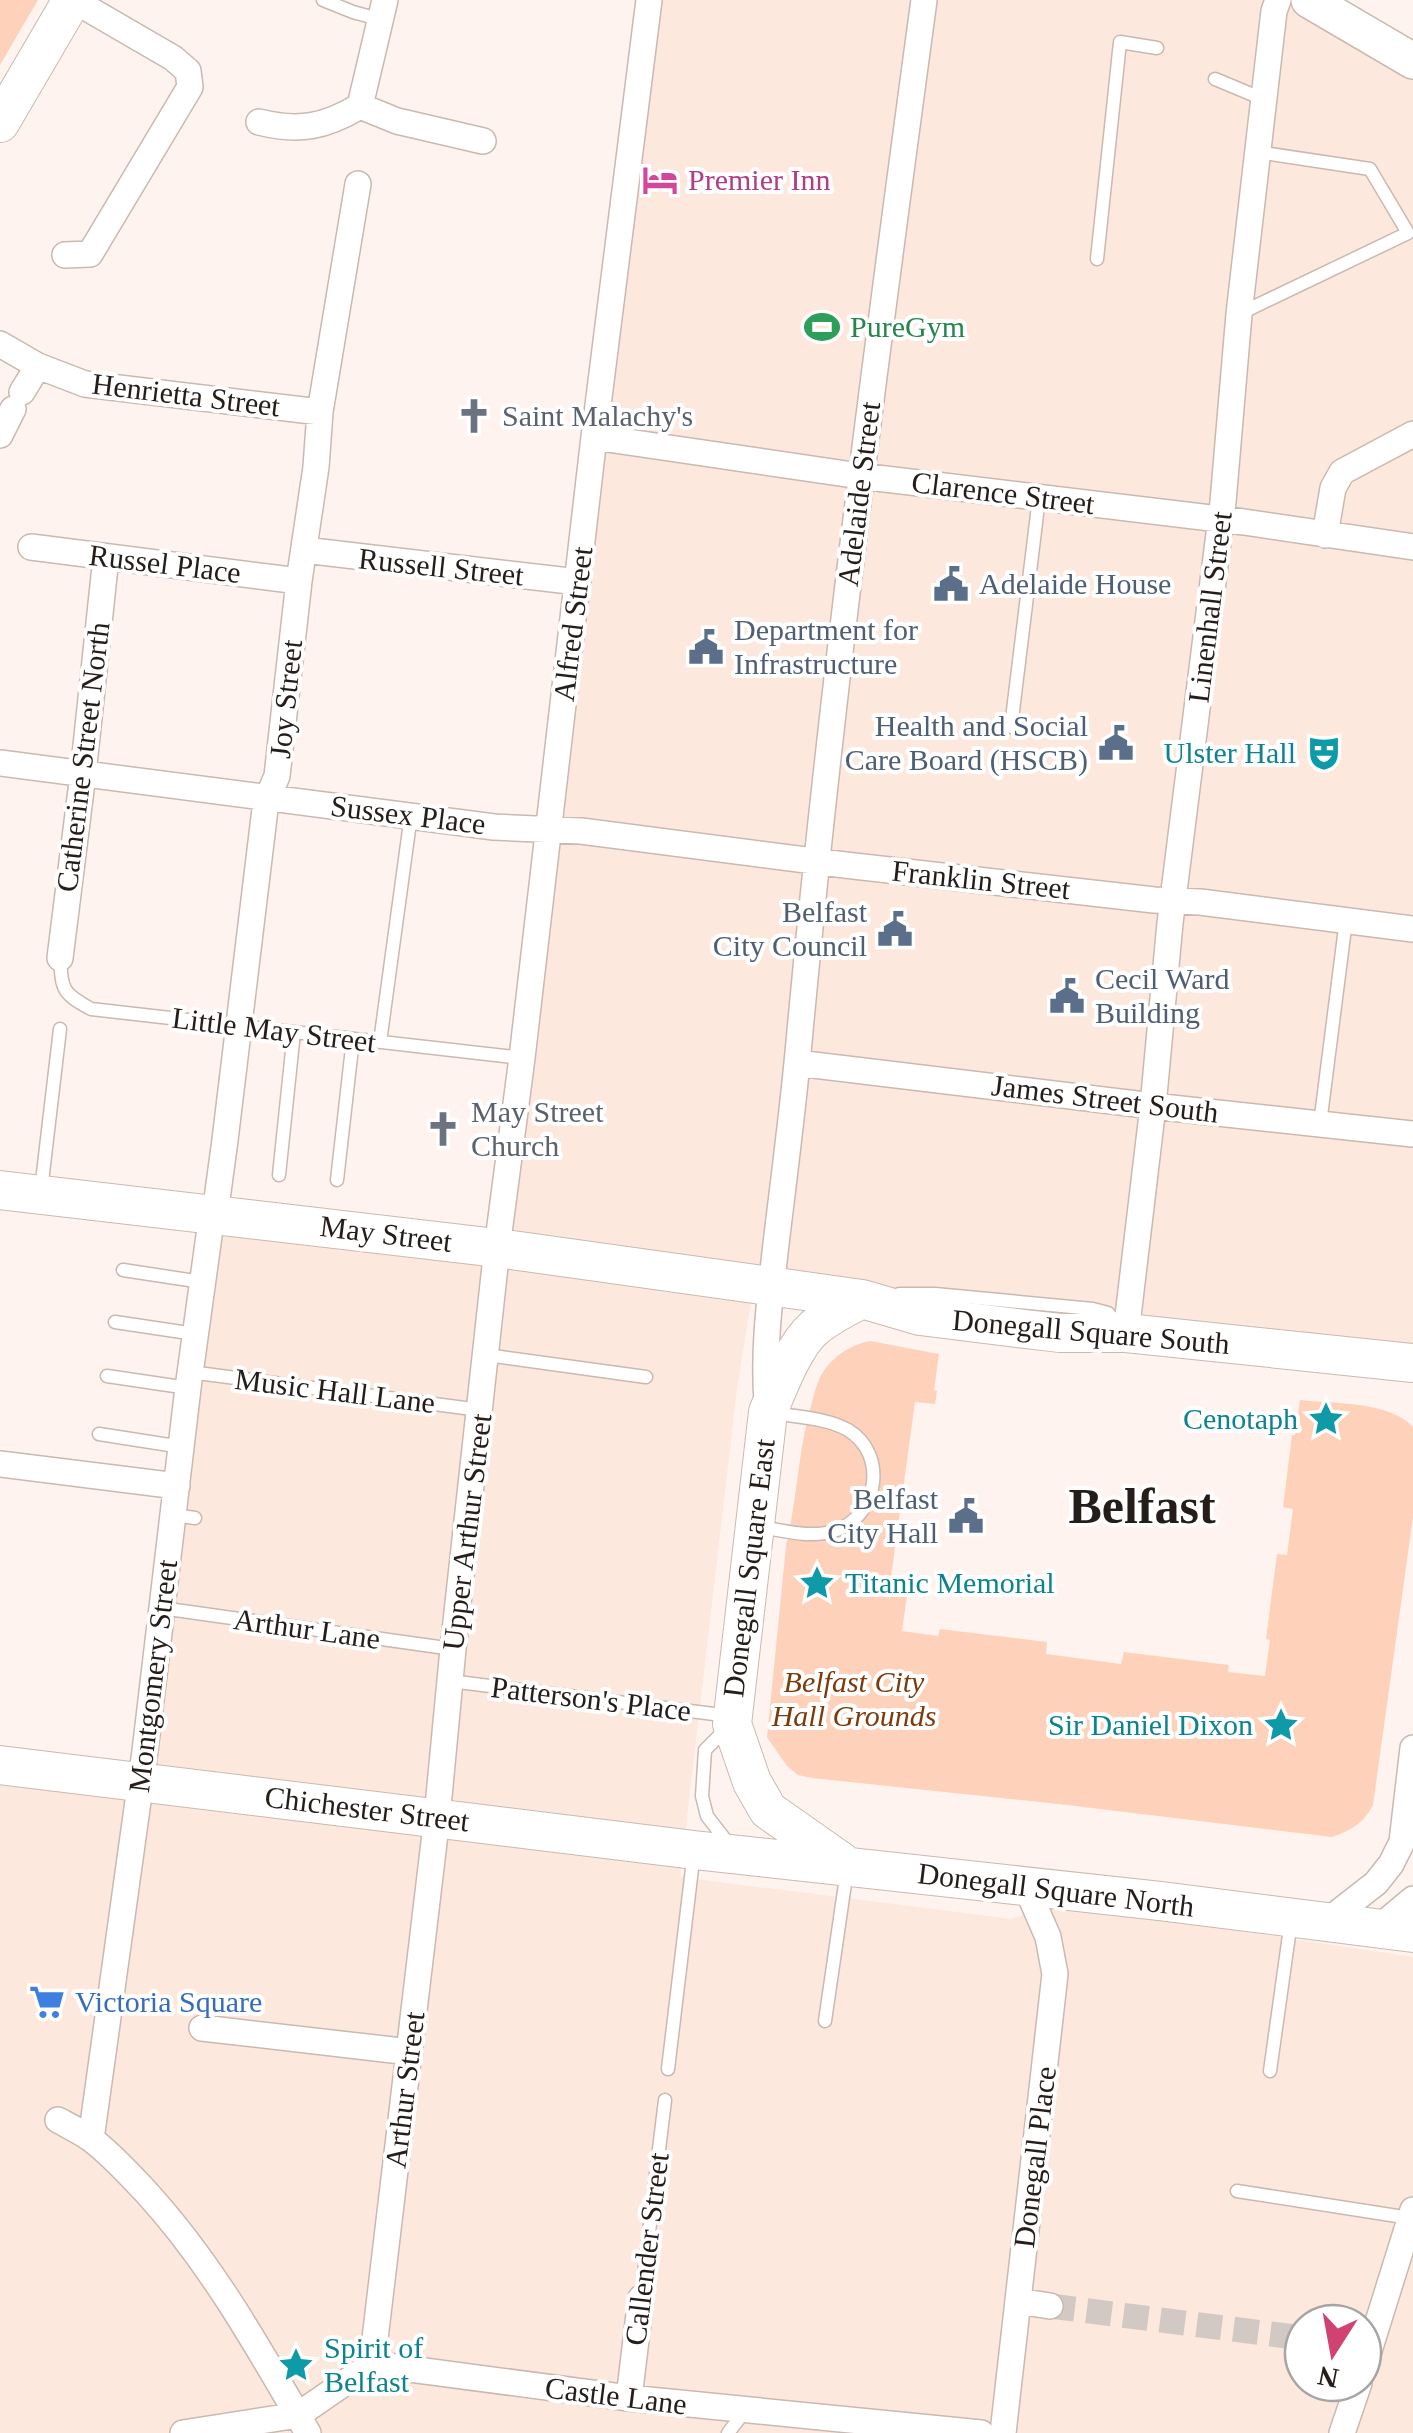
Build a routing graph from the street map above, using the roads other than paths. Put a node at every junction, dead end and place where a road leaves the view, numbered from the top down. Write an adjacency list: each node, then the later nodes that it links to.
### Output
1 (72, 0): 13 (main road); 18 (street)
2 (323, 0): 7 (lane)
3 (650, 0): 26 (street, Alfred Street)
4 (924, 0): 27 (street, Adelaide Street)
5 (1278, 0): 11 (street, Linenhall Street)
6 (1309, 0): 9 (street)
7 (384, 10): 12 (street)
8 (1157, 48): 19 (lane)
9 (1413, 60)
10 (1214, 79): 11 (lane)
11 (1263, 100): 16 (street, Linenhall Street)
12 (360, 106): 14 (street); 15 (street)
13 (0, 122)
14 (259, 122)
15 (483, 142)
16 (1256, 152): 20 (street, Linenhall Street); 20 (lane)
17 (358, 184): 23 (street, Joy Street)
18 (64, 256)
19 (1097, 259)
20 (1240, 314): 29 (street, Linenhall Street)
21 (0, 344): 22 (street, Henrietta Street)
22 (38, 366): 23 (street, Henrietta Street); 24 (street)
23 (320, 412): 33 (street, Joy Street)
24 (0, 434)
25 (1413, 434): 30 (street)
26 (594, 437): 27 (street, Clarence Street); 36 (street, Alfred Street)
27 (860, 476): 28 (street, Clarence Street); 43 (street, Adelaide Street)
28 (1039, 498): 29 (street, Clarence Street); 37 (lane)
29 (1221, 520): 30 (street, Clarence Street); 44 (street, Linenhall Street)
30 (1325, 534): 32 (street, Clarence Street)
31 (31, 546): 34 (street, Russel Place)
32 (1413, 547)
33 (304, 550): 35 (street, Joy Street); 36 (street, Russell Street)
34 (106, 557): 35 (street, Russel Place); 39 (street, Catherine Street North)
35 (300, 581): 40 (street, Joy Street)
36 (578, 582): 42 (street, Alfred Street)
37 (1010, 727)
38 (0, 762): 39 (street, Sussex Place)
39 (83, 774): 40 (street, Sussex Place); 47 (street, Catherine Street North)
40 (268, 797): 41 (street, Sussex Place); 48 (street, Joy Street)
41 (411, 815): 42 (street, Sussex Place); 52 (lane)
42 (549, 828): 43 (street, Franklin Street); 53 (street, Alfred Street)
43 (816, 861): 44 (street, Franklin Street); 54 (street, Adelaide Street)
44 (1173, 902): 45 (street, Franklin Street); 55 (street, Linenhall Street)
45 (1346, 920): 46 (street, Franklin Street); 56 (lane)
46 (1413, 929)
47 (60, 958): 48 (lane, Little May Street)
48 (239, 1026): 50 (lane, Little May Street); 62 (street, Joy Street)
49 (60, 1028): 61 (lane)
50 (294, 1032): 51 (lane, Little May Street); 58 (lane)
51 (353, 1039): 52 (lane, Little May Street); 59 (lane)
52 (380, 1042): 53 (lane, Little May Street)
53 (522, 1058): 63 (street, Alfred Street)
54 (798, 1063): 55 (street, James Street South); 66 (street, Adelaide Street)
55 (1153, 1106): 56 (street, James Street South); 69 (street, Linenhall Street)
56 (1320, 1124): 57 (street, James Street South)
57 (1413, 1134)
58 (279, 1175)
59 (336, 1180)
60 (0, 1190): 61 (main road, May Street)
61 (40, 1194): 62 (main road, May Street)
62 (212, 1214): 63 (main road, May Street); 65 (street, Montgomery Street)
63 (497, 1248): 66 (main road, May Street); 71 (street, Upper Arthur Street)
64 (123, 1270): 65 (lane)
65 (202, 1282): 70 (street, Montgomery Street)
66 (771, 1288): 67 (main road, Donegall Square South); 77 (street, Donegall Square East)
67 (862, 1299): 69 (main road, Donegall Square South); 77 (main road, Donegall Square East)
68 (115, 1322): 70 (lane)
69 (1126, 1333): 72 (main road, Donegall Square South)
70 (195, 1334): 75 (street, Montgomery Street)
71 (486, 1355): 74 (lane); 76 (street, Upper Arthur Street)
72 (1413, 1364)
73 (108, 1376): 75 (lane, Music Hall Lane)
74 (646, 1377)
75 (189, 1380): 76 (lane, Music Hall Lane); 79 (street, Montgomery Street)
76 (481, 1410): 84 (street, Upper Arthur Street)
77 (768, 1412): 82 (main road, Donegall Square East); 82 (lane)
78 (99, 1434): 79 (lane)
79 (182, 1446): 81 (street, Montgomery Street)
80 (0, 1464): 81 (street)
81 (177, 1486): 83 (street, Montgomery Street)
82 (753, 1526): 86 (main road, Donegall Square East)
83 (162, 1608): 84 (lane, Arthur Lane); 89 (street, Montgomery Street)
84 (453, 1648): 85 (street, Upper Arthur Street)
85 (450, 1681): 86 (lane, Patterson's Place); 90 (street, Upper Arthur Street)
86 (732, 1720): 92 (lane, Donegall Square East); 93 (main road, Donegall Square East)
87 (1413, 1748): 96 (street)
88 (0, 1764): 89 (main road, Chichester Street)
89 (140, 1782): 90 (main road, Chichester Street); 105 (street, Montgomery Street)
90 (437, 1817): 91 (main road, Chichester Street); 100 (street, Arthur Street)
91 (694, 1850): 92 (main road, Chichester Street); 101 (lane)
92 (735, 1853): 93 (main road, Donegall Square North)
93 (848, 1866): 94 (main road, Donegall Square North); 98 (lane)
94 (1026, 1886): 96 (main road, Donegall Square North); 110 (street, Donegall Place)
95 (1413, 1899): 97 (street)
96 (1309, 1920): 97 (main road, Donegall Square North); 102 (lane)
97 (1395, 1931)
98 (825, 2021)
99 (202, 2028): 100 (street)
100 (410, 2052): 113 (street, Arthur Street)
101 (668, 2069)
102 (1270, 2071)
103 (664, 2100): 109 (lane, Callender Street)
104 (58, 2120): 105 (street)
105 (90, 2139): 117 (street)
106 (1237, 2191): 107 (lane)
107 (1412, 2214): 108 (street)
108 (1401, 2294): 112 (street)
109 (641, 2298): 114 (street, Callender Street)
110 (1018, 2301): 111 (street); 122 (street, Donegall Place)
111 (1050, 2306)
112 (1383, 2325)
113 (372, 2364): 114 (street, Castle Lane); 117 (street)
114 (629, 2398): 116 (street, Castle Lane)
115 (1352, 2403): 123 (street)
116 (746, 2411): 118 (street, Castle Lane); 120 (lane)
117 (303, 2424): 119 (street)
118 (802, 2425): 121 (street, Castle Lane)
119 (183, 2433)
120 (728, 2433)
121 (980, 2433)
122 (1004, 2433)
123 (1342, 2433)

